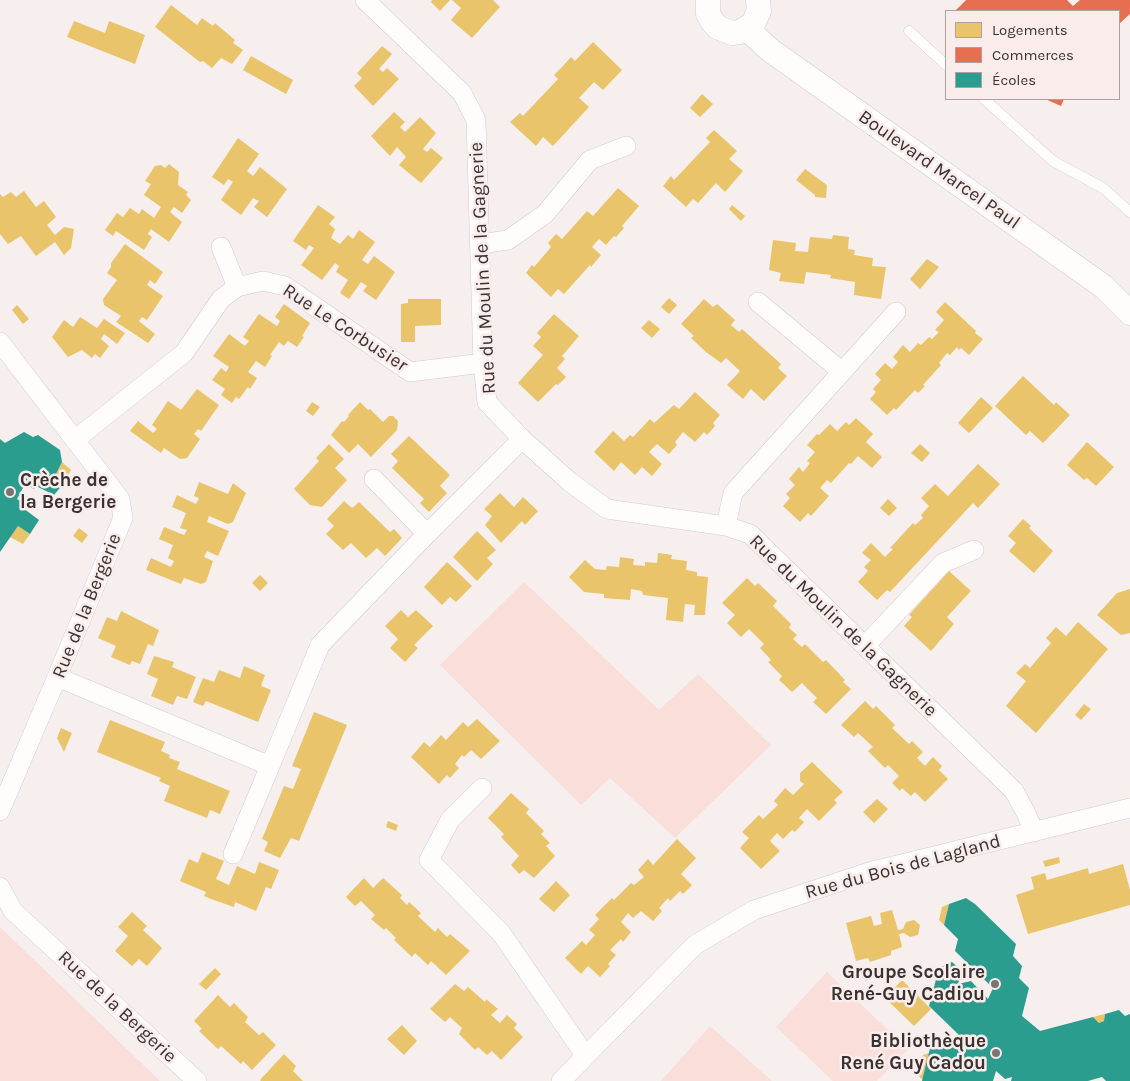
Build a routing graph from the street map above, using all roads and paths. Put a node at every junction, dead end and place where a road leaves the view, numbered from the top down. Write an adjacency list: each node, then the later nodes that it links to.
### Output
1 (365, 0): 10 (street, Rue du Moulin de la Gagnerie)
2 (708, 0): 4 (street)
3 (758, 0): 4 (street)
4 (747, 29): 15 (street, Boulevard Marcel Paul)
5 (908, 31): 6 (lane)
6 (945, 64)
7 (985, 100): 9 (lane)
8 (626, 146): 10 (street)
9 (1130, 212)
10 (480, 244): 17 (street, Rue du Moulin de la Gagnerie)
11 (221, 247): 12 (street)
12 (237, 287): 17 (street, Rue Le Corbusier); 19 (street, Rue Le Corbusier)
13 (758, 302): 18 (street)
14 (896, 312): 18 (street)
15 (1130, 313)
16 (0, 342): 19 (street, Rue de la Bergerie)
17 (483, 364): 20 (street, Rue du Moulin de la Gagnerie)
18 (841, 371): 22 (street)
19 (76, 439): 26 (street, Rue de la Bergerie)
20 (522, 439): 22 (street, Rue du Moulin de la Gagnerie); 23 (street)
21 (374, 479): 23 (street)
22 (726, 526): 25 (street, Rue du Moulin de la Gagnerie)
23 (426, 534): 27 (street)
24 (974, 550): 25 (street)
25 (865, 646): 32 (street, Rue du Moulin de la Gagnerie)
26 (57, 677): 27 (street); 28 (street, Rue de la Bergerie)
27 (270, 766): 33 (street)
28 (8, 769): 31 (street, Rue de la Bergerie)
29 (482, 788): 35 (street)
30 (1130, 808): 32 (street, Rue du Bois de Lagland)
31 (0, 811)
32 (1034, 832): 35 (street, Rue du Bois de Lagland)
33 (232, 854)
34 (0, 888): 36 (street, Rue de la Bergerie)
35 (585, 1055): 37 (street, Rue du Bois de Lagland)
36 (197, 1081)
37 (561, 1081)

